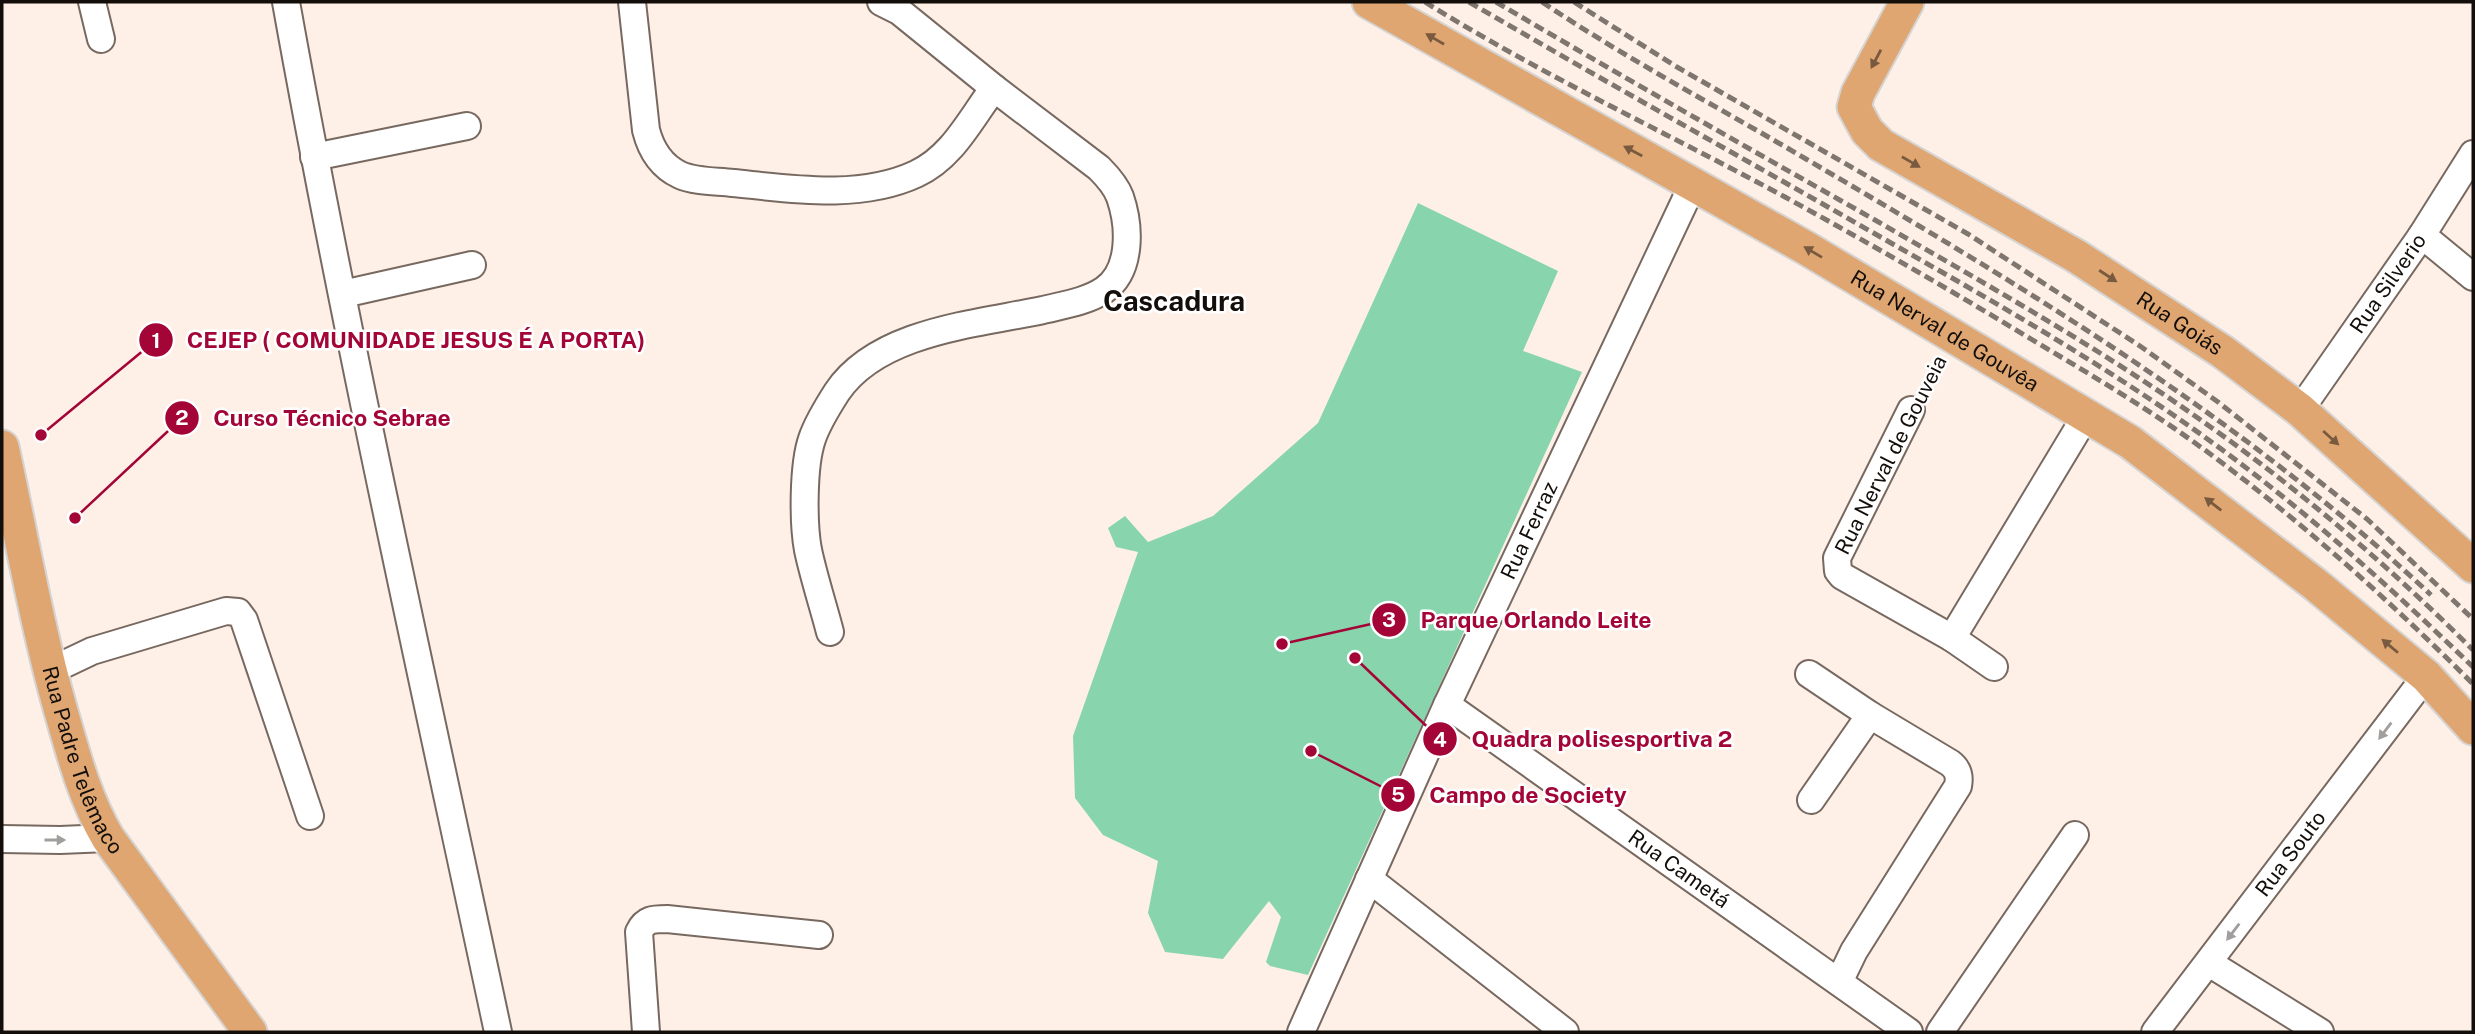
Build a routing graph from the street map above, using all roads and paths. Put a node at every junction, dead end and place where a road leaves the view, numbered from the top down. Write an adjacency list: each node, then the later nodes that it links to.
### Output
1 (92, 2): 7 (street)
2 (286, 2): 11 (street)
3 (632, 2): 8 (street)
4 (881, 2): 8 (street)
5 (1369, 2): 12 (main road, Rua Nerval de Gouvêa, one-way to 5)
6 (1908, 2): 19 (main road, Rua Goiás, one-way to 19)
7 (101, 39)
8 (994, 88): 23 (street)
9 (467, 126): 11 (street)
10 (2473, 154): 13 (street, Rua Silverio)
11 (314, 157): 16 (street)
12 (1693, 184): 17 (main road, Rua Nerval de Gouvêa, one-way to 12); 29 (street, Rua Ferraz)
13 (2422, 235): 15 (street); 19 (street, Rua Silverio)
14 (472, 265): 16 (street)
15 (2473, 277)
16 (342, 295): 43 (street)
17 (1952, 335): 18 (path, Rua Nerval de Gouveia); 20 (main road, Rua Nerval de Gouvêa)
18 (1911, 410): 24 (street, Rua Nerval de Gouveia)
19 (2300, 410): 22 (main road, Rua Goiás, one-way to 22)
20 (2087, 414): 24 (street); 28 (main road, Rua Nerval de Gouvêa, one-way to 20)
21 (2, 447): 26 (main road, Rua Padre Telêmaco)
22 (2473, 566)
23 (830, 632)
24 (1952, 638): 25 (street, Rua Nerval de Gouveia)
25 (1994, 667)
26 (50, 671): 33 (street); 35 (main road, Rua Padre Telêmaco)
27 (1809, 674): 30 (street)
28 (2426, 677): 31 (main road, Rua Nerval de Gouvêa); 39 (street, Rua Souto, one-way to 39)
29 (1447, 705): 37 (street, Rua Ferraz); 40 (street, Rua Cametá)
30 (1870, 715): 32 (street); 40 (street)
31 (2473, 728)
32 (1811, 800)
33 (310, 816)
34 (2075, 835): 48 (street)
35 (108, 838): 36 (street, one-way to 35); 42 (main road, Rua Padre Telêmaco)
36 (2, 839)
37 (1369, 879): 41 (street, Rua Ferraz); 46 (street)
38 (819, 935): 44 (street)
39 (2209, 963): 49 (street, Rua Souto); 50 (street)
40 (1839, 982): 47 (street, Rua Cametá)
41 (1305, 1022): 45 (street)
42 (250, 1032)
43 (498, 1032)
44 (646, 1032)
45 (1326, 1032)
46 (1564, 1032)
47 (1909, 1032)
48 (1940, 1032)
49 (2155, 1032)
50 (2320, 1032)

